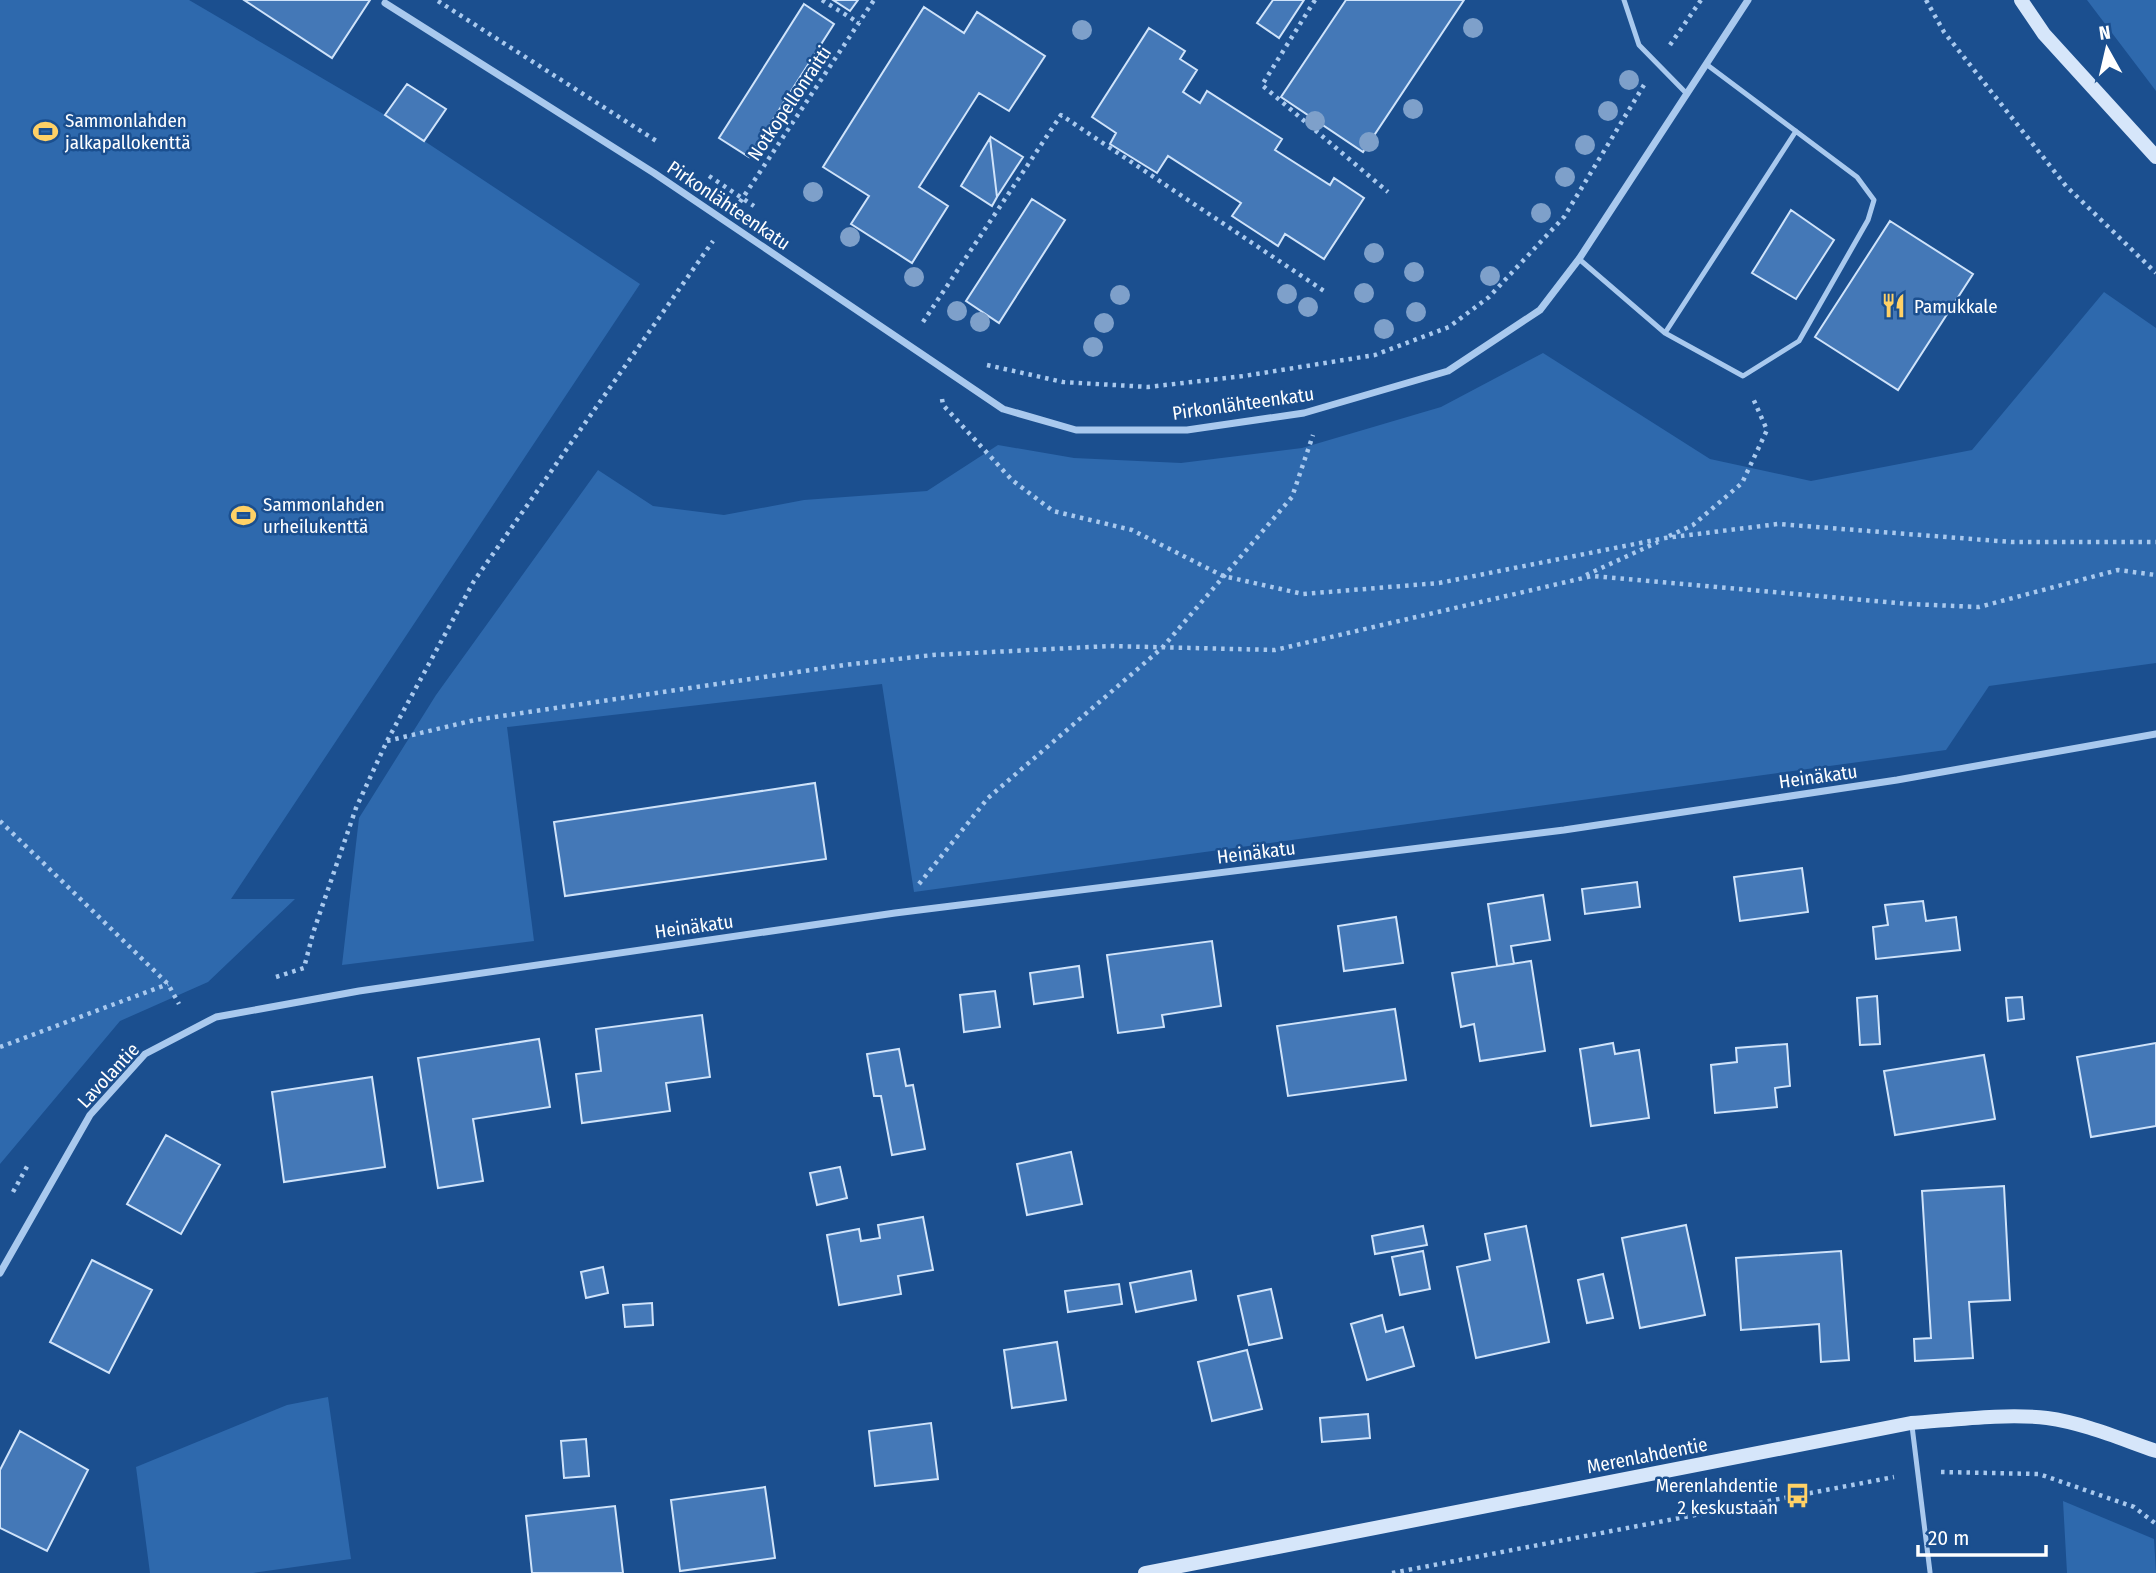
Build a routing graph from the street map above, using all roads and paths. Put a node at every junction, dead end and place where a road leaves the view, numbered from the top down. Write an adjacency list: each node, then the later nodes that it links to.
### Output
1 (822, 0): 11 (path)
2 (874, 0): 11 (path, Notkopellonraitti)
3 (1315, 0): 19 (path)
4 (1625, 0): 12 (lane)
5 (1701, 0): 12 (path)
6 (1748, 0): 13 (street, Pirkonlähteenkatu)
7 (1926, 0): 24 (path)
8 (2021, 0): 17 (main road)
9 (438, 1): 16 (path)
10 (384, 3): 22 (street, Pirkonlähteenkatu)
11 (859, 23): 20 (path, Notkopellonraitti)
12 (1657, 64): 14 (lane); 30 (path)
13 (1706, 64): 14 (street, Pirkonlähteenkatu); 15 (lane)
14 (1687, 94): 23 (street, Pirkonlähteenkatu)
15 (1796, 131): 28 (lane); 31 (lane)
16 (670, 149)
17 (2156, 157)
18 (701, 170): 20 (path)
19 (1388, 192)
20 (743, 198): 21 (path); 22 (path, Notkopellonraitti)
21 (764, 213)
22 (726, 222): 29 (street, Pirkonlähteenkatu); 40 (path, Notkopellonraitti)
23 (1578, 259): 28 (lane); 32 (street, Pirkonlähteenkatu)
24 (2156, 274)
25 (1324, 291): 27 (path)
26 (912, 315): 27 (path)
27 (923, 322): 29 (path)
28 (1665, 333): 31 (lane)
29 (931, 360): 32 (street, Pirkonlähteenkatu); 36 (path)
30 (985, 364)
31 (1743, 376): 33 (path)
32 (1322, 408): 36 (path)
33 (1665, 538): 34 (path); 36 (path); 37 (path)
34 (2156, 542)
35 (2156, 575): 37 (path)
36 (1223, 576): 38 (path)
37 (1579, 578): 38 (path)
38 (1161, 648): 40 (path); 42 (path)
39 (2156, 734): 42 (street, Heinäkatu)
40 (387, 741): 43 (path, Notkopellonraitti)
41 (0, 821): 44 (path)
42 (895, 913): 45 (street, Heinäkatu)
43 (270, 979)
44 (168, 984): 47 (path); 49 (path)
45 (359, 991): 52 (street, Lavolantie)
46 (192, 1001): 47 (path)
47 (179, 1004): 48 (path)
48 (169, 1010)
49 (0, 1047)
50 (30, 1162): 51 (path)
51 (11, 1197)
52 (0, 1273)
53 (1911, 1423): 54 (main road, Merenlahdentie); 55 (lane); 58 (main road, Merenlahdentie)
54 (2154, 1447)
55 (1918, 1472): 56 (path); 57 (lane); 59 (path)
56 (2156, 1524)
57 (1930, 1572)
58 (1145, 1573)
59 (1392, 1573)

